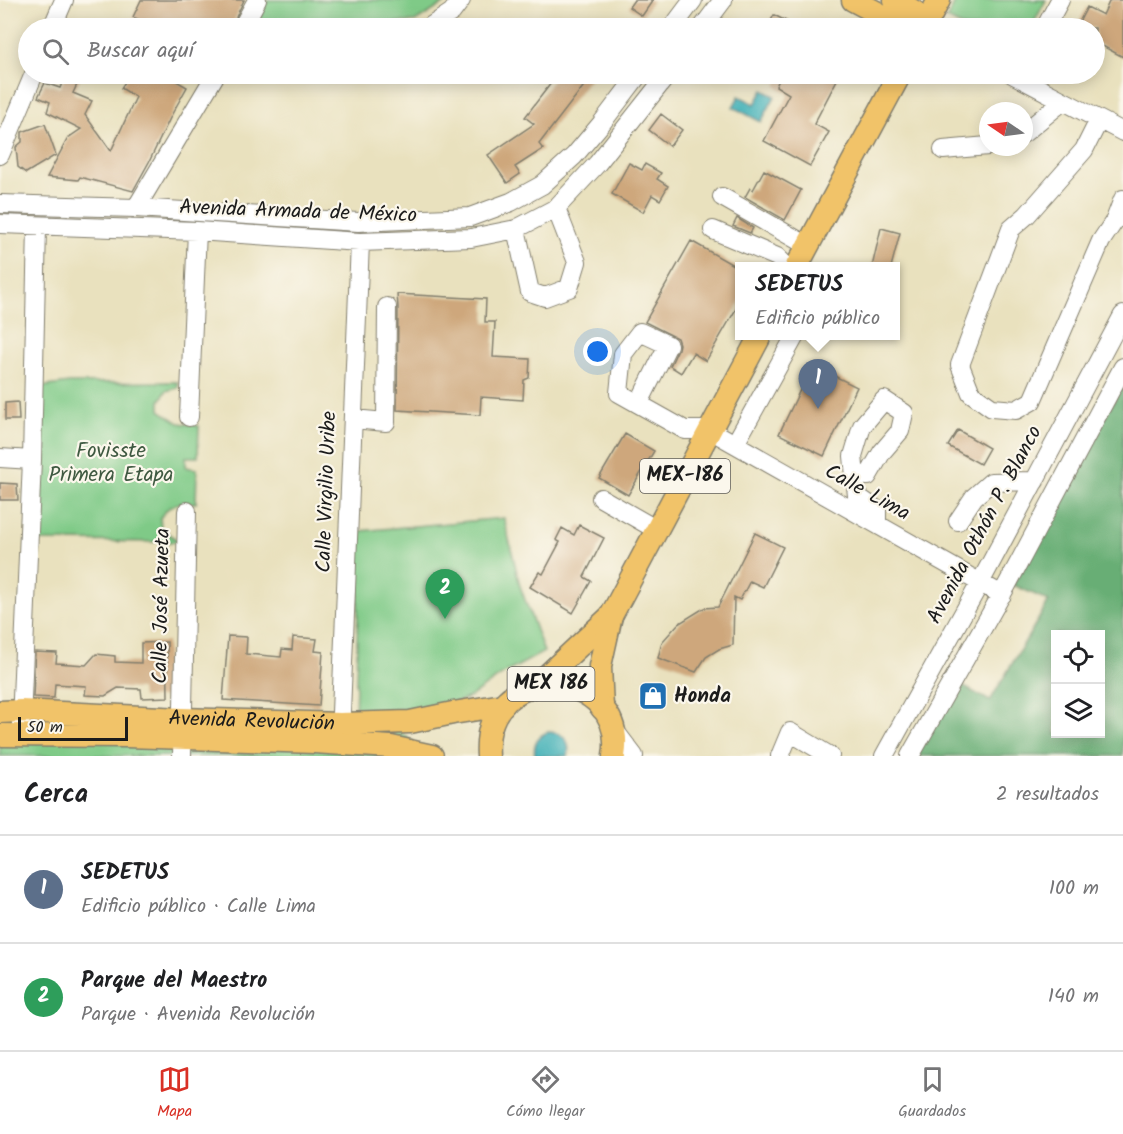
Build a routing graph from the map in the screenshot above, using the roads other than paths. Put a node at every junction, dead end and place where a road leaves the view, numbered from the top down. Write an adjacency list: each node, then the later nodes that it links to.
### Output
1 (64, 0): 9 (street)
2 (257, 0): 10 (street)
3 (461, 0): 11 (street)
4 (693, 0): 12 (street)
5 (723, 0): 13 (street)
6 (853, 0): 14 (main road)
7 (895, 0): 15 (main road)
8 (1060, 0): 16 (street)
9 (56, 18)
10 (247, 18)
11 (443, 18)
12 (680, 18)
13 (710, 18)
14 (887, 18)
15 (930, 18)
16 (1050, 18)
17 (30, 84): 29 (street)
18 (210, 84): 33 (street)
19 (631, 84): 33 (street, Avenida Armada de México)
20 (660, 84): 34 (street, Avenida Armada de México)
21 (895, 84): 41 (main road)
22 (1034, 84): 23 (street)
23 (1063, 101): 24 (street); 25 (street)
24 (1100, 120): 26 (street); 31 (street)
25 (1033, 126)
26 (1123, 132)
27 (979, 147): 28 (street)
28 (943, 150)
29 (0, 154)
30 (722, 197): 41 (street)
31 (1123, 199)
32 (0, 204): 33 (street, Avenida Armada de México)
33 (136, 208)
34 (556, 208): 37 (street, Avenida Armada de México); 37 (street)
35 (0, 225): 36 (street, Avenida Armada de México)
36 (37, 226): 39 (street, Avenida Armada de México); 55 (street)
37 (516, 229): 40 (street, Avenida Armada de México)
38 (713, 230): 42 (street)
39 (197, 231): 40 (street, Avenida Armada de México); 50 (street)
40 (360, 242): 51 (street, Calle Virgilio Uribe)
41 (808, 246): 43 (main road)
42 (782, 262)
43 (800, 262)
44 (387, 307): 51 (street)
45 (1123, 315): 57 (street, Avenida Othón P. Blanco)
46 (758, 340): 52 (main road, MEX-186)
47 (793, 340): 53 (street)
48 (1123, 367): 64 (street)
49 (639, 403): 52 (street)
50 (189, 417)
51 (352, 419): 70 (street, Calle Virgilio Uribe)
52 (710, 430): 53 (street, Calle Lima); 62 (main road, MEX-186)
53 (735, 444): 61 (street, Calle Lima)
54 (0, 458): 55 (street)
55 (32, 460): 68 (street)
56 (856, 474): 61 (street)
57 (1035, 481): 60 (street); 63 (street, Avenida Othón P. Blanco)
58 (601, 498): 62 (street)
59 (187, 511): 72 (street, Calle José Azueta)
60 (958, 521)
61 (877, 524): 63 (street, Calle Lima)
62 (657, 530): 65 (main road, MEX-186)
63 (980, 583): 64 (street, Calle Lima); 79 (street, Avenida Othón P. Blanco)
64 (1002, 595): 80 (street)
65 (611, 616): 66 (main road, MEX-186); 69 (main road, MEX-186)
66 (537, 685): 67 (main road, MEX 186); 69 (main road, MEX 186)
67 (503, 705): 70 (main road, Avenida Revolución); 74 (main road, MEX 186)
68 (10, 712): 71 (street); 72 (main road, Avenida Revolución)
69 (607, 718): 75 (main road); 76 (street)
70 (340, 734): 72 (main road, Avenida Revolución); 73 (main road, Avenida Revolución)
71 (10, 735): 72 (main road, Avenida Revolución)
72 (182, 738)
73 (428, 755)
74 (488, 756)
75 (614, 756)
76 (634, 756)
77 (780, 756): 78 (street)
78 (830, 756)
79 (884, 756)
80 (910, 756)

